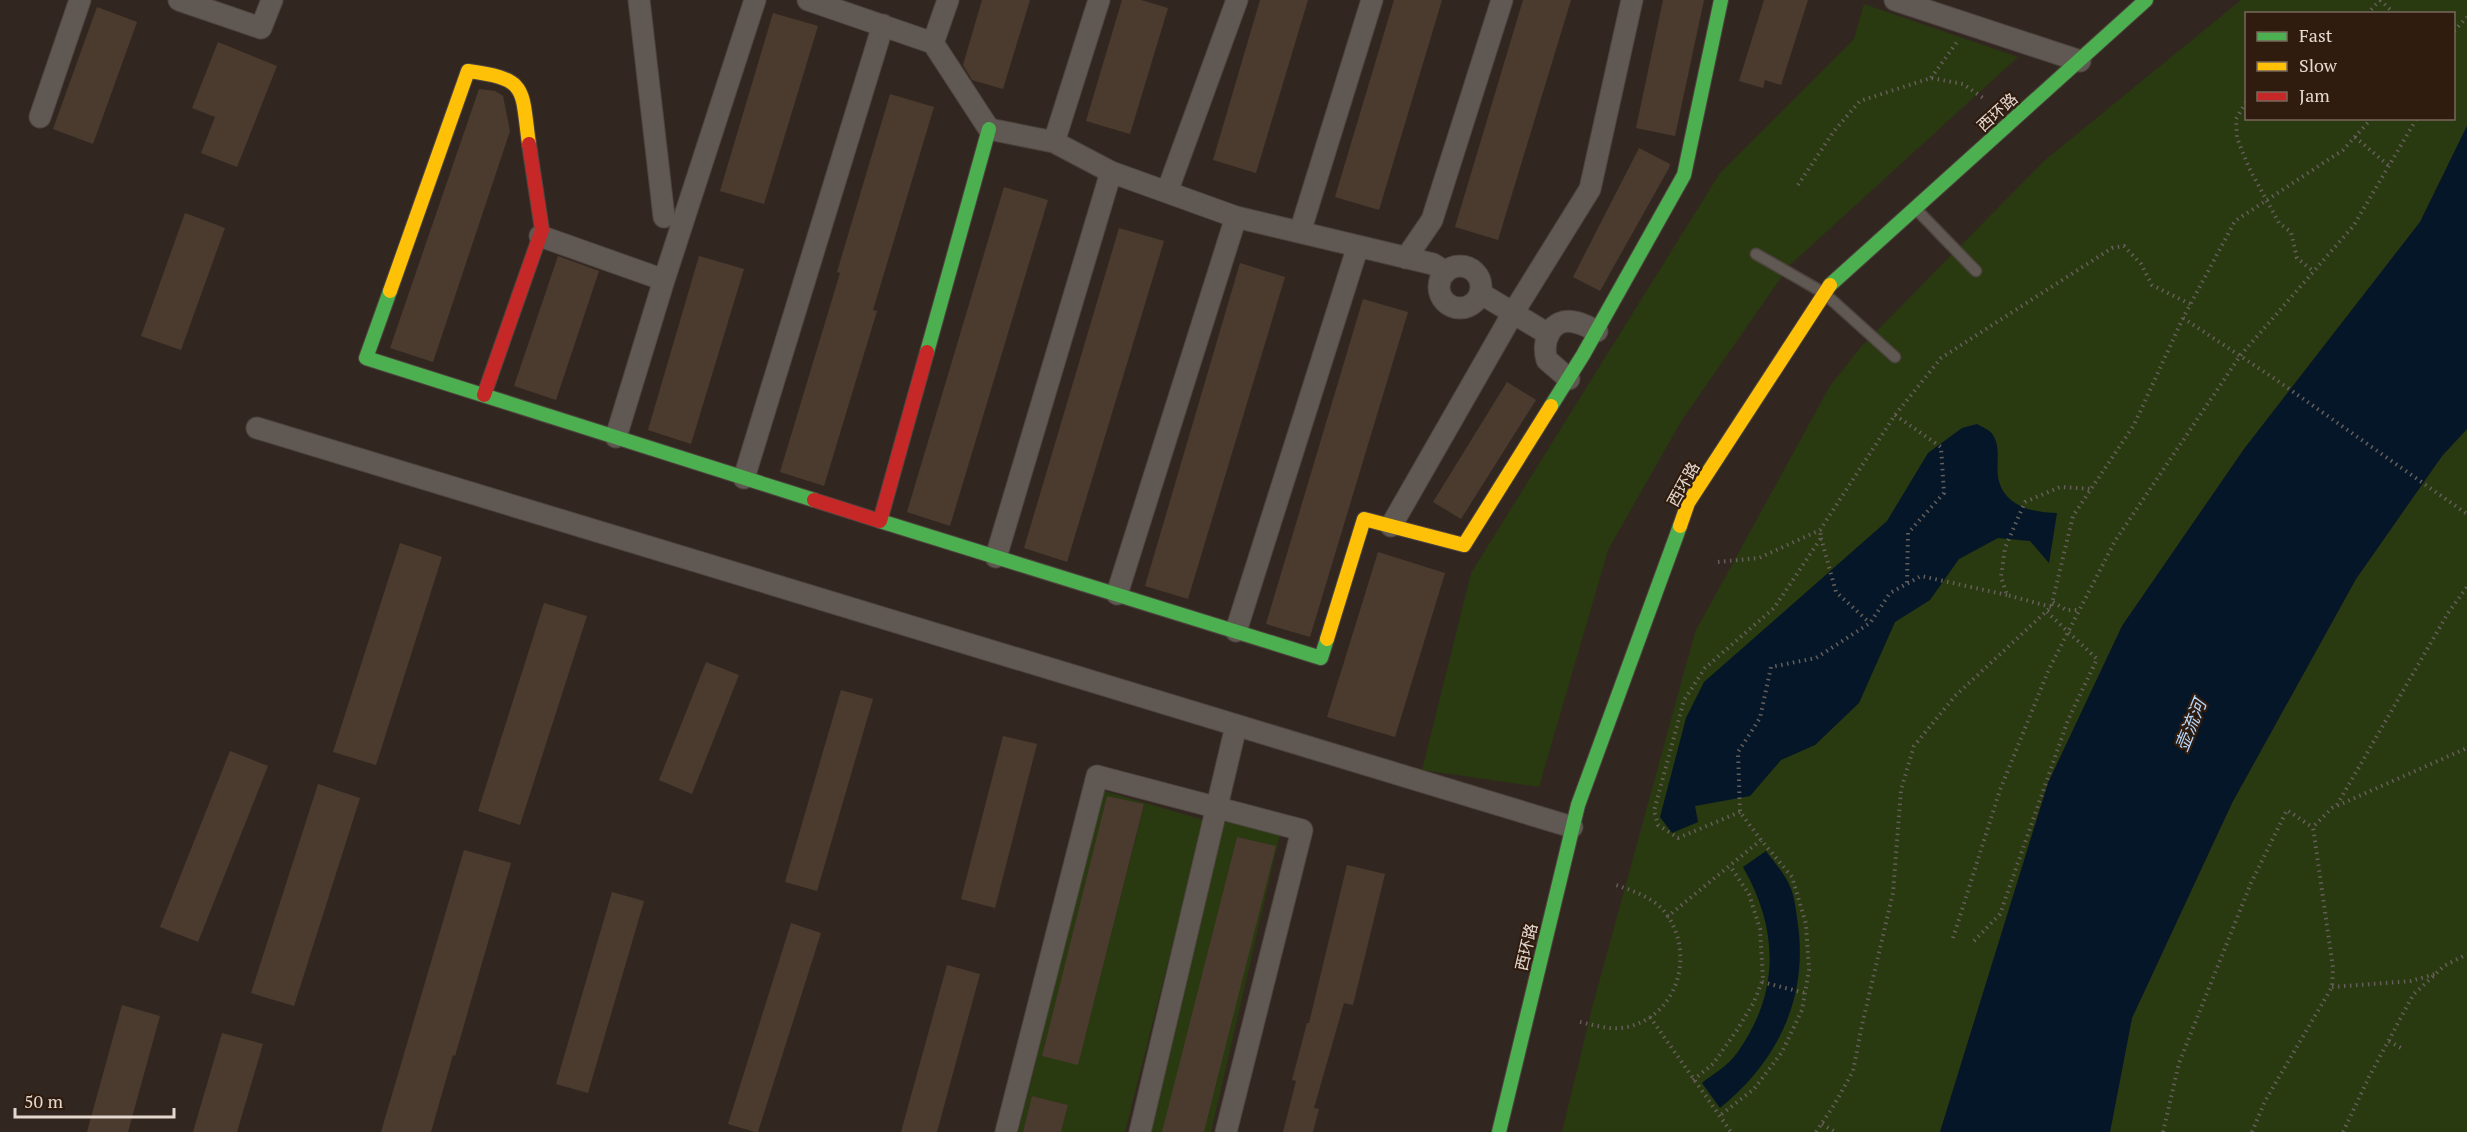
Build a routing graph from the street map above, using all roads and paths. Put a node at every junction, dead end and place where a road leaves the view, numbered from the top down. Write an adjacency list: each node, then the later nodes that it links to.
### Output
1 (80, 0): 28 (street)
2 (179, 0): 3 (street)
3 (272, 0)
4 (639, 0): 40 (street)
5 (755, 0): 50 (street)
6 (808, 0): 21 (street)
7 (948, 0): 23 (street)
8 (1099, 0): 33 (street)
9 (1237, 0): 37 (street)
10 (1372, 0): 42 (street)
11 (1503, 0): 46 (street)
12 (1632, 0): 54 (street)
13 (1721, 0): 56 (street)
14 (1895, 0): 20 (street)
15 (2146, 0): 24 (street, 西环路)
16 (2380, 0): 17 (path); 18 (path)
17 (2369, 12)
18 (2393, 12)
19 (2467, 17): 22 (path)
20 (1965, 23): 24 (street); 25 (path)
21 (883, 25): 23 (street); 65 (street)
22 (2455, 30)
23 (933, 44): 31 (street)
24 (2080, 61): 39 (street, 西环路)
25 (1932, 78): 26 (path); 36 (path)
26 (1986, 100)
27 (2245, 105): 38 (path)
28 (40, 117)
29 (2370, 120): 32 (path)
30 (2416, 120): 34 (path)
31 (989, 129): 33 (street); 68 (street)
32 (2355, 137): 34 (path); 38 (path)
33 (1054, 142): 35 (street)
34 (2389, 166): 48 (path)
35 (1111, 172): 37 (street); 72 (street)
36 (1798, 185)
37 (1167, 192): 41 (street)
38 (2268, 200): 48 (path); 53 (path)
39 (1915, 208): 47 (lane); 52 (street, 西环路)
40 (664, 217)
41 (1236, 217): 42 (street); 76 (street)
42 (1300, 232): 44 (street)
43 (540, 236): 50 (street); 61 (street); 61 (street)
44 (1358, 246): 46 (street); 82 (street)
45 (1756, 254): 52 (lane)
46 (1406, 258): 49 (street)
47 (1977, 271)
48 (2313, 271): 58 (path)
49 (1446, 272): 51 (street); 51 (street)
50 (664, 280): 64 (street)
51 (1480, 293): 54 (street)
52 (1824, 293): 59 (lane); 89 (street, 西环路)
53 (2190, 304): 55 (path); 62 (path)
54 (1513, 313): 57 (street); 69 (street)
55 (2183, 318): 58 (path); 66 (path)
56 (1597, 332): 57 (street); 60 (street)
57 (1548, 334): 60 (street)
58 (2240, 356): 67 (path); 79 (path)
59 (1895, 357)
60 (1569, 379): 69 (street)
61 (484, 395): 64 (street)
62 (1895, 415): 70 (path); 74 (path)
63 (258, 428): 84 (street)
64 (616, 437): 65 (street)
65 (744, 478): 68 (street)
66 (2092, 489): 77 (path); 78 (path)
67 (2467, 514)
68 (880, 521): 72 (street)
69 (1391, 526): 82 (street)
70 (1820, 530): 71 (path); 73 (path)
71 (1821, 538): 81 (path); 88 (path)
72 (996, 557): 76 (street)
73 (1718, 562)
74 (1907, 584): 77 (path); 81 (path)
75 (2467, 586): 86 (path)
76 (1117, 594): 82 (street)
77 (2007, 595): 78 (path)
78 (2052, 605): 79 (path); 80 (path)
79 (2080, 610): 83 (path)
80 (2047, 612): 83 (path); 108 (path)
81 (1870, 623): 88 (path)
82 (1236, 632)
83 (2068, 632): 95 (path); 96 (path)
84 (1236, 726): 87 (street); 89 (street)
85 (2467, 748): 86 (path)
86 (2336, 806): 90 (path)
87 (1216, 808): 109 (street); 110 (street); 111 (street)
88 (1740, 812): 91 (path)
89 (1572, 827): 112 (street, 西环路)
90 (2313, 827): 100 (path); 116 (path)
91 (1761, 840): 92 (path); 101 (path)
92 (1730, 866): 94 (path); 99 (path)
93 (1616, 885): 94 (path)
94 (1667, 917): 102 (path)
95 (1953, 938)
96 (1974, 941)
97 (2467, 954): 98 (path)
98 (2436, 974): 100 (path); 104 (path)
99 (1761, 982): 101 (path); 106 (path)
100 (2332, 987): 117 (path)
101 (1805, 993): 107 (path)
102 (1650, 1017): 103 (path); 106 (path)
103 (1580, 1022)
104 (2388, 1041): 105 (path); 118 (path)
105 (2401, 1048)
106 (1693, 1080): 107 (path)
107 (1718, 1117): 113 (path)
108 (1822, 1124): 114 (path); 115 (path)
109 (1006, 1132)
110 (1140, 1132)
111 (1226, 1132)
112 (1499, 1132)
113 (1731, 1132)
114 (1816, 1132)
115 (1835, 1132)
116 (2163, 1132)
117 (2252, 1132)
118 (2343, 1132)

